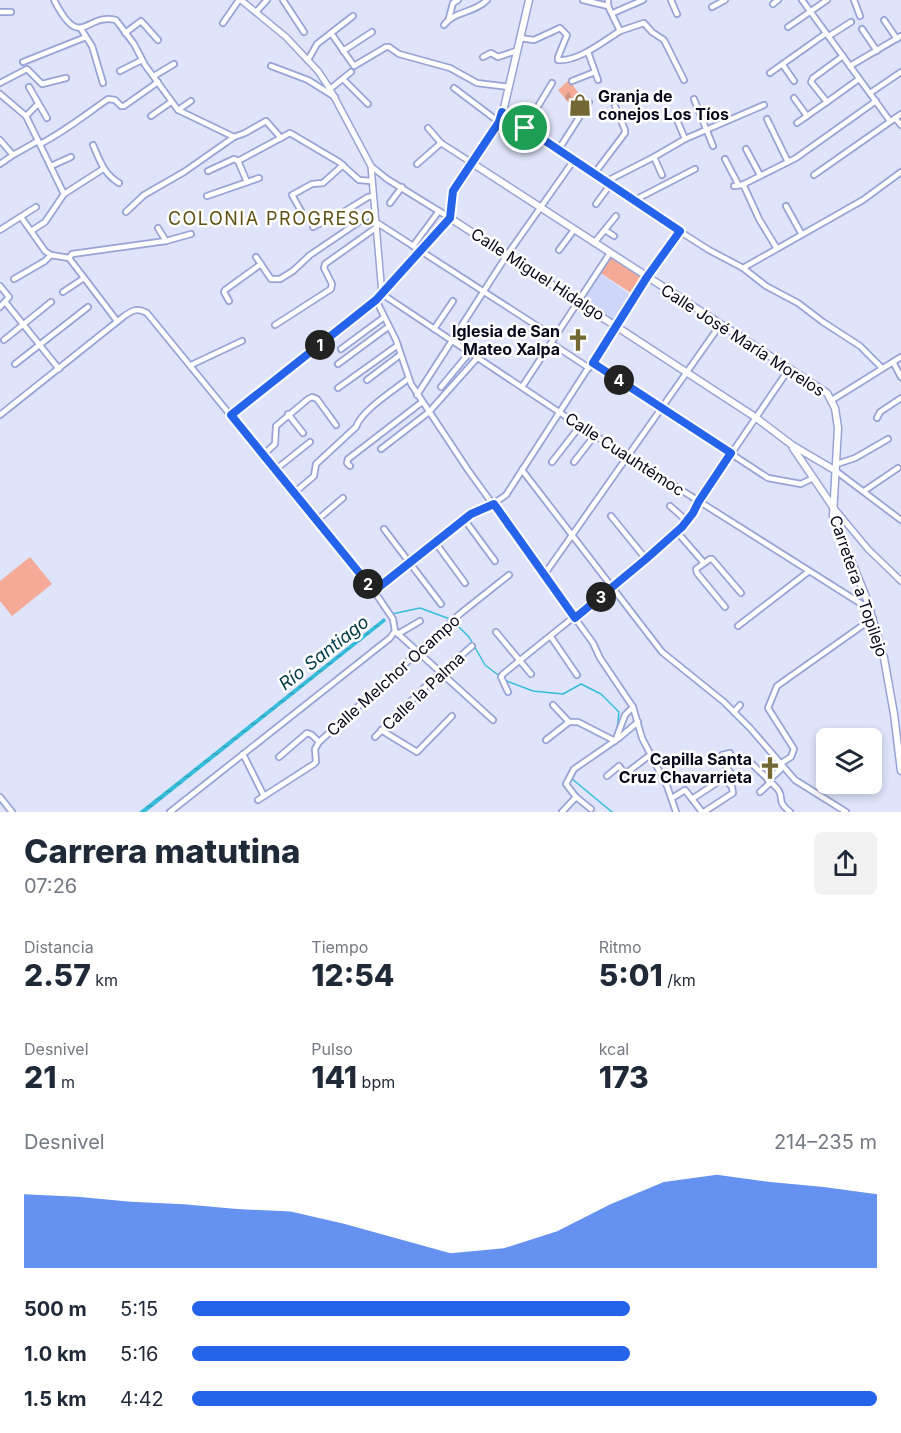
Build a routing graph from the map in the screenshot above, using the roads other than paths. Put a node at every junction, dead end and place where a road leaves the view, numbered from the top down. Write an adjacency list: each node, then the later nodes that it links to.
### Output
1 (64, 0): 16 (street)
2 (267, 0): 22 (street)
3 (283, 0): 37 (street)
4 (458, 0): 28 (street)
5 (487, 0): 28 (street)
6 (529, 0): 44 (main road)
7 (583, 0): 17 (street)
8 (643, 0): 23 (street)
9 (671, 0): 25 (street)
10 (725, 0): 19 (street)
11 (778, 0): 18 (street)
12 (802, 0): 24 (street)
13 (827, 0): 24 (street)
14 (854, 0): 27 (street)
15 (242, 1): 22 (street); 31 (street)
16 (55, 2): 34 (street)
17 (608, 3): 23 (street)
18 (772, 4)
19 (712, 7)
20 (0, 12): 21 (street)
21 (11, 12)
22 (256, 12): 53 (street)
23 (613, 12): 36 (street)
24 (810, 12): 33 (street); 41 (street)
25 (677, 14)
26 (353, 16): 40 (street)
27 (860, 16)
28 (449, 18): 32 (street)
29 (884, 20): 43 (street)
30 (851, 22): 41 (street)
31 (222, 23)
32 (444, 25)
33 (788, 27)
34 (81, 28): 39 (street); 42 (street)
35 (862, 29): 48 (street)
36 (620, 31): 49 (street); 70 (street)
37 (304, 32)
38 (372, 32): 46 (street)
39 (125, 33): 45 (street); 52 (street)
40 (331, 33): 46 (street); 53 (street)
41 (827, 35): 50 (street); 56 (street)
42 (86, 37): 54 (street); 74 (street)
43 (899, 37): 48 (street)
44 (520, 38): 47 (main road); 49 (street)
45 (158, 40)
46 (343, 51): 77 (street)
47 (516, 51): 51 (street); 77 (main road)
48 (877, 51): 58 (street)
49 (588, 52): 61 (street)
50 (843, 56): 58 (street); 88 (street)
51 (483, 57)
52 (142, 60): 59 (street); 64 (street)
53 (308, 60): 79 (street)
54 (23, 62)
55 (174, 64): 64 (street)
56 (783, 65): 63 (street); 71 (street)
57 (271, 66): 82 (street)
58 (850, 66): 67 (street)
59 (120, 71)
60 (351, 72): 66 (street)
61 (595, 72): 68 (street); 69 (street)
62 (901, 72): 80 (street)
63 (770, 73)
64 (154, 76): 72 (street)
65 (66, 78): 73 (street)
66 (343, 79): 79 (street); 90 (street)
67 (859, 79): 80 (street); 88 (street)
68 (598, 80)
69 (572, 81)
70 (684, 81)
71 (794, 81)
72 (158, 82): 92 (street); 113 (street)
73 (0, 83)
74 (103, 83)
75 (552, 83): 106 (street)
76 (28, 87): 89 (street)
77 (508, 87): 94 (main road)
78 (454, 88): 103 (street)
79 (330, 89): 82 (street)
80 (870, 93): 86 (street)
81 (0, 94): 96 (street)
82 (335, 97): 131 (street)
83 (794, 98): 98 (street)
84 (694, 99): 108 (street)
85 (191, 101): 92 (street)
86 (876, 101): 101 (street); 125 (street)
87 (589, 102): 117 (street)
88 (827, 102): 98 (street)
89 (38, 104): 96 (street); 99 (street)
90 (368, 104)
91 (764, 105): 108 (street)
92 (174, 106): 97 (street); 109 (street)
93 (615, 106): 136 (street)
94 (502, 112): 103 (main road); 106 (street)
95 (901, 114): 101 (street)
96 (26, 116): 113 (street)
97 (151, 116)
98 (807, 116): 104 (street)
99 (46, 118)
100 (767, 119): 125 (street)
101 (893, 119): 105 (street); 137 (street)
102 (677, 120): 111 (street)
103 (499, 122): 126 (main road)
104 (798, 123)
105 (901, 124)
106 (525, 128): 117 (street)
107 (428, 129): 114 (street)
108 (706, 129): 111 (street); 116 (street)
109 (234, 137): 110 (street); 160 (street)
110 (281, 138): 124 (street); 129 (street)
111 (685, 139): 121 (street)
112 (0, 140): 119 (street)
113 (39, 142): 119 (street); 130 (street)
114 (441, 143): 126 (street); 128 (street)
115 (93, 145): 132 (street)
116 (713, 146)
117 (559, 149): 123 (street)
118 (746, 149): 139 (street)
119 (14, 155): 127 (street)
120 (70, 157): 130 (street)
121 (654, 158): 138 (street); 143 (street)
122 (725, 159): 145 (street)
123 (574, 160): 136 (street); 156 (street)
124 (238, 161): 134 (street); 142 (street)
125 (788, 162): 139 (street)
126 (472, 163): 156 (main road, Calle José María Morelos); 163 (main road)
127 (0, 164)
128 (417, 164)
129 (343, 165): 141 (street); 157 (street)
130 (51, 166): 148 (street)
131 (371, 166): 141 (street); 147 (street, Calle Miguel Hidalgo)
132 (104, 169): 144 (street); 148 (street)
133 (695, 169): 151 (street)
134 (208, 171)
135 (901, 172): 172 (street)
136 (594, 174): 143 (street)
137 (814, 175)
138 (662, 176)
139 (760, 176): 145 (street)
140 (259, 178): 142 (street)
141 (372, 181): 150 (street)
142 (247, 182): 149 (street)
143 (605, 182): 146 (street)
144 (119, 183)
145 (739, 185): 178 (street)
146 (610, 186): 151 (street); 153 (street)
147 (402, 187): 152 (street); 159 (street, Calle Miguel Hidalgo)
148 (64, 194): 170 (street)
149 (207, 196)
150 (373, 196): 158 (street); 165 (street)
151 (633, 201): 171 (street)
152 (390, 203)
153 (596, 204)
154 (786, 206): 172 (street)
155 (36, 207): 162 (street)
156 (540, 207): 168 (main road, Calle José María Morelos); 183 (street)
157 (301, 211)
158 (375, 211): 164 (street); 186 (street)
159 (439, 211): 163 (street, Calle Miguel Hidalgo); 177 (street)
160 (126, 212)
161 (616, 216): 169 (street)
162 (21, 217): 167 (street); 170 (street)
163 (450, 218): 180 (street); 183 (main road, Calle Miguel Hidalgo)
164 (376, 224): 177 (street); 194 (street); 206 (street)
165 (313, 227)
166 (158, 228): 175 (street)
167 (0, 230)
168 (574, 230): 176 (main road, Calle José María Morelos); 179 (street)
169 (605, 230): 174 (street); 176 (street)
170 (32, 231): 182 (street)
171 (680, 231): 187 (street); 188 (street)
172 (801, 233): 178 (street)
173 (191, 234): 175 (street)
174 (614, 236)
175 (166, 241): 185 (street)
176 (594, 243): 181 (main road, Calle José María Morelos)
177 (413, 246): 180 (street)
178 (776, 247): 187 (street)
179 (560, 250)
180 (419, 251): 193 (street); 194 (street)
181 (610, 253): 188 (main road, Calle José María Morelos); 198 (street)
182 (51, 255): 185 (street); 190 (street)
183 (507, 255): 193 (street); 198 (main road, Calle Miguel Hidalgo)
184 (256, 257): 186 (street)
185 (69, 258): 189 (street)
186 (261, 264): 196 (street)
187 (742, 268): 228 (street)
188 (647, 277): 207 (main road, Calle José María Morelos); 208 (street)
189 (84, 278): 192 (street); 204 (street)
190 (14, 279)
191 (0, 286): 200 (street)
192 (63, 292)
193 (483, 292): 212 (street); 214 (street)
194 (382, 294): 195 (street); 210 (street, Calle Cuauhtémoc)
195 (376, 300): 203 (street); 247 (street)
196 (229, 301)
197 (453, 301): 210 (street)
198 (578, 301): 208 (main road, Calle Miguel Hidalgo); 212 (street)
199 (51, 302): 205 (street)
200 (6, 303): 201 (street); 205 (street)
201 (0, 307)
202 (88, 307): 215 (street)
203 (383, 318): 209 (street); 217 (street)
204 (117, 321): 226 (street); 229 (street)
205 (24, 325): 211 (street); 215 (street)
206 (275, 325)
207 (720, 325): 230 (main road, Calle José María Morelos); 231 (street)
208 (616, 326): 223 (street); 231 (main road, Calle Miguel Hidalgo)
209 (388, 327): 216 (street); 225 (street)
210 (434, 329): 214 (street, Calle Cuauhtémoc)
211 (4, 340)
212 (552, 340): 227 (street); 236 (street)
213 (242, 341): 226 (street)
214 (452, 341): 218 (street, Calle Cuauhtémoc); 238 (street)
215 (40, 344): 224 (street); 229 (street)
216 (398, 345): 219 (street); 237 (street)
217 (341, 350)
218 (470, 352): 220 (street, Calle Cuauhtémoc); 235 (street)
219 (400, 355): 233 (street); 234 (street)
220 (477, 357): 236 (street, Calle Cuauhtémoc); 243 (street)
221 (901, 357): 222 (street)
222 (892, 362): 228 (street); 232 (street)
223 (593, 363): 227 (street); 242 (street)
224 (15, 364)
225 (338, 364)
226 (190, 365): 247 (street)
227 (590, 368): 244 (street)
228 (882, 368): 240 (street)
229 (58, 369): 245 (street)
230 (789, 369): 240 (main road, Calle José María Morelos); 248 (street)
231 (686, 371): 242 (street); 248 (main road, Calle Miguel Hidalgo)
232 (901, 377)
233 (408, 379): 238 (street); 270 (street)
234 (367, 380)
235 (441, 387)
236 (522, 387): 244 (street, Calle Cuauhtémoc)
237 (338, 388)
238 (417, 395): 241 (street)
239 (901, 398): 249 (street)
240 (832, 400): 264 (main road, Calle José María Morelos)
241 (422, 402): 243 (street); 263 (street)
242 (661, 407): 258 (street); 260 (street)
243 (429, 412): 257 (street); 273 (street)
244 (560, 412): 251 (street, Calle Cuauhtémoc); 267 (street)
245 (1, 413)
246 (288, 414): 250 (street); 252 (street); 259 (street)
247 (231, 415): 259 (street)
248 (755, 417): 256 (main road, Calle Miguel Hidalgo); 258 (street)
249 (877, 418)
250 (336, 425)
251 (580, 426): 253 (street, Calle Cuauhtémoc); 261 (street)
252 (303, 433)
253 (595, 435): 260 (street, Calle Cuauhtémoc); 262 (street)
254 (888, 439): 264 (street)
255 (310, 442): 266 (street)
256 (792, 446): 264 (main road, Calle Miguel Hidalgo); 268 (main road, Calle Miguel Hidalgo)
257 (381, 449)
258 (731, 453): 268 (street); 272 (street)
259 (263, 455): 266 (street)
260 (627, 455): 272 (street, Calle Cuauhtémoc); 283 (street)
261 (552, 462)
262 (574, 462)
263 (350, 466)
264 (837, 467): 269 (street); 275 (main road, Calle José María Morelos)
265 (898, 468): 269 (street)
266 (275, 470): 270 (street)
267 (522, 470): 273 (street); 283 (street)
268 (813, 478): 275 (main road, Calle Miguel Hidalgo)
269 (864, 491): 278 (street)
270 (294, 494): 279 (street)
271 (343, 498): 279 (street)
272 (699, 501): 280 (street); 289 (street, Calle Cuauhtémoc)
273 (494, 504): 277 (street); 291 (street)
274 (670, 506): 280 (street)
275 (833, 507): 292 (street); 299 (main road, Carretera a Topilejo)
276 (611, 516): 285 (street)
277 (464, 519): 284 (street); 286 (street)
278 (901, 520)
279 (316, 521): 295 (street)
280 (687, 521): 282 (street)
281 (384, 529): 287 (street)
282 (677, 532): 285 (street); 288 (street)
283 (572, 535): 291 (street); 294 (street)
284 (435, 542): 287 (street); 293 (street)
285 (646, 559): 294 (street)
286 (495, 561)
287 (409, 562): 295 (street); 297 (street)
288 (704, 563): 296 (street); 298 (street)
289 (808, 572): 299 (street, Calle Cuauhtémoc); 303 (street)
290 (509, 575): 308 (street, Calle Melchor Ocampo)
291 (544, 575): 300 (street)
292 (901, 581)
293 (465, 583)
294 (611, 588): 300 (street); 317 (street)
295 (374, 591): 305 (street)
296 (741, 593)
297 (441, 604)
298 (725, 607)
299 (871, 610): 301 (main road, Carretera a Topilejo)
300 (575, 618): 306 (street); 316 (street)
301 (873, 618): 332 (street); 333 (main road, Carretera a Topilejo)
302 (420, 621): 305 (street)
303 (738, 626)
304 (496, 632): 309 (street)
305 (397, 633): 308 (street); 328 (street)
306 (551, 637): 309 (street); 312 (street)
307 (472, 646): 310 (street, Calle la Palma)
308 (418, 653): 310 (street); 326 (street, Calle Melchor Ocampo)
309 (521, 660): 311 (street); 313 (street)
310 (441, 674): 319 (street); 322 (street, Calle la Palma)
311 (531, 674)
312 (577, 675)
313 (508, 692)
314 (553, 705): 320 (street)
315 (740, 705): 317 (street)
316 (633, 707): 321 (street); 325 (street)
317 (734, 712): 332 (street)
318 (452, 716): 322 (street)
319 (493, 720)
320 (569, 722): 324 (street); 325 (street)
321 (638, 722): 325 (street); 329 (street)
322 (381, 730): 323 (street, Calle la Palma)
323 (375, 737)
324 (546, 740)
325 (612, 740): 340 (street)
326 (319, 742): 330 (street); 338 (street, Calle Melchor Ocampo)
327 (730, 753): 335 (street)
328 (243, 754): 338 (street); 347 (street)
329 (650, 756): 334 (street); 341 (street)
330 (279, 757)
331 (747, 758): 336 (street)
332 (782, 766): 336 (street); 353 (street)
333 (901, 771)
334 (607, 776)
335 (724, 777): 343 (street); 344 (street)
336 (769, 782): 337 (street); 352 (street)
337 (760, 792)
338 (264, 796): 342 (street, Calle Melchor Ocampo)
339 (0, 797): 346 (street)
340 (576, 797): 345 (street); 348 (street)
341 (672, 798): 343 (street); 349 (street)
342 (258, 800)
343 (692, 800): 350 (street)
344 (714, 806): 350 (street); 351 (street)
345 (591, 809)
346 (12, 812)
347 (170, 812)
348 (561, 812)
349 (676, 812)
350 (703, 812)
351 (719, 812)
352 (789, 812)
353 (846, 812)

